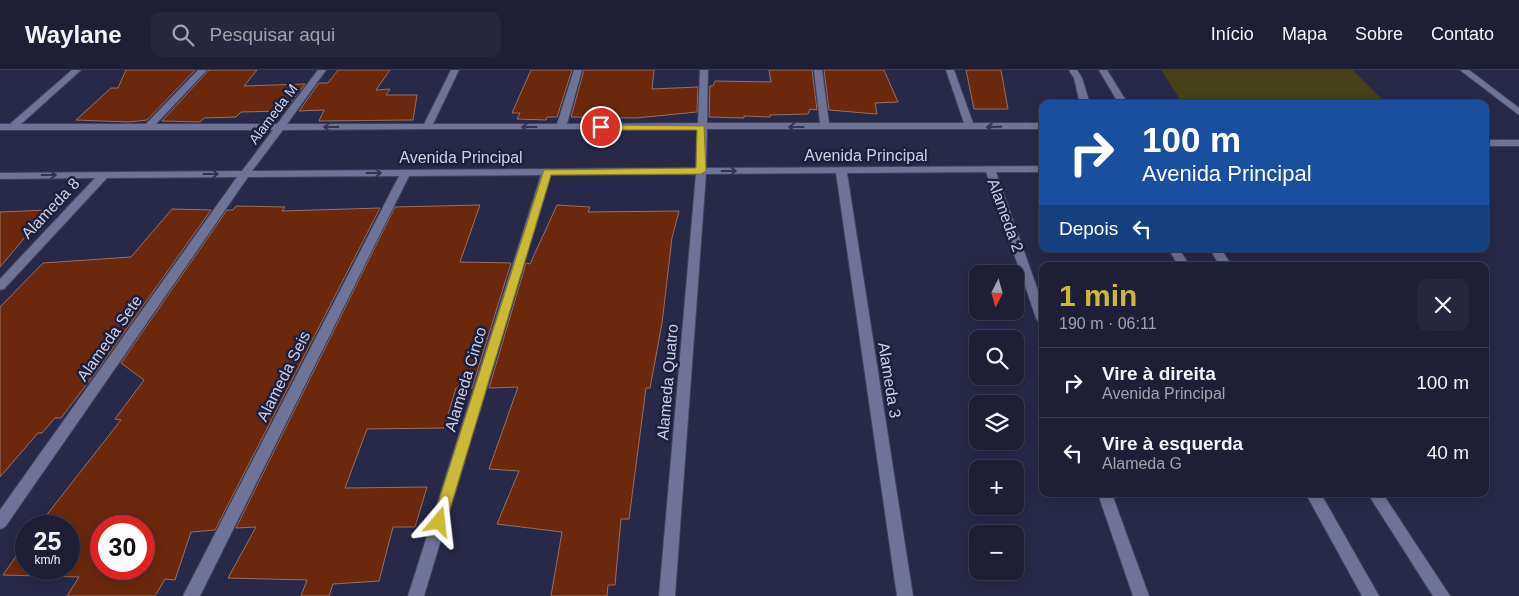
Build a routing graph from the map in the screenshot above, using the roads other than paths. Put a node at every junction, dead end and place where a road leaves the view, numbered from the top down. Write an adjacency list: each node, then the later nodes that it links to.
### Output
1 (77, 70): 17 (street)
2 (202, 70): 18 (street)
3 (322, 70): 19 (street, Alameda M)
4 (455, 70): 20 (street)
5 (578, 70): 21 (street)
6 (704, 70): 22 (street, Alameda Quatro)
7 (818, 70): 23 (street)
8 (950, 70): 24 (street)
9 (1073, 70): 12 (street)
10 (1103, 70): 13 (street)
11 (1464, 70): 14 (street)
12 (1084, 100)
13 (1122, 100)
14 (1519, 112)
15 (1039, 126): 24 (street, Avenida Principal, one-way to 24)
16 (0, 127): 17 (street, Avenida Principal)
17 (12, 127): 18 (street, Avenida Principal)
18 (148, 127): 19 (street, Avenida Principal)
19 (279, 127): 20 (street, Avenida Principal, one-way to 19); 33 (street, Alameda M)
20 (426, 127): 21 (street, Avenida Principal, one-way to 20)
21 (561, 127): 22 (street, Avenida Principal)
22 (701, 127): 23 (street, Avenida Principal, one-way to 22); 30 (street, Alameda Quatro)
23 (825, 127): 24 (street, Avenida Principal)
24 (970, 127)
25 (1489, 143): 26 (street)
26 (1519, 143)
27 (990, 169): 28 (street, Avenida Principal); 29 (street, Avenida Principal); 37 (street, Alameda 2)
28 (1039, 169)
29 (841, 170): 30 (street, Avenida Principal, one-way to 29); 45 (street, Alameda 3)
30 (701, 171): 31 (street, Avenida Principal); 44 (street, Alameda Quatro)
31 (547, 172): 32 (street, Avenida Principal); 43 (street, Alameda Cinco)
32 (406, 173): 33 (street, Avenida Principal, one-way to 32); 42 (street, Alameda Seis)
33 (245, 174): 34 (street, Avenida Principal, one-way to 33); 41 (street, Alameda Sete)
34 (104, 175): 35 (street, Avenida Principal, one-way to 34); 36 (street, Alameda 8)
35 (0, 176)
36 (0, 286)
37 (1039, 309)
38 (1106, 497): 46 (street)
39 (1315, 497): 47 (street)
40 (1377, 497): 48 (street)
41 (0, 522)
42 (191, 596)
43 (416, 596)
44 (667, 596)
45 (905, 596)
46 (1141, 596)
47 (1371, 596)
48 (1442, 596)

